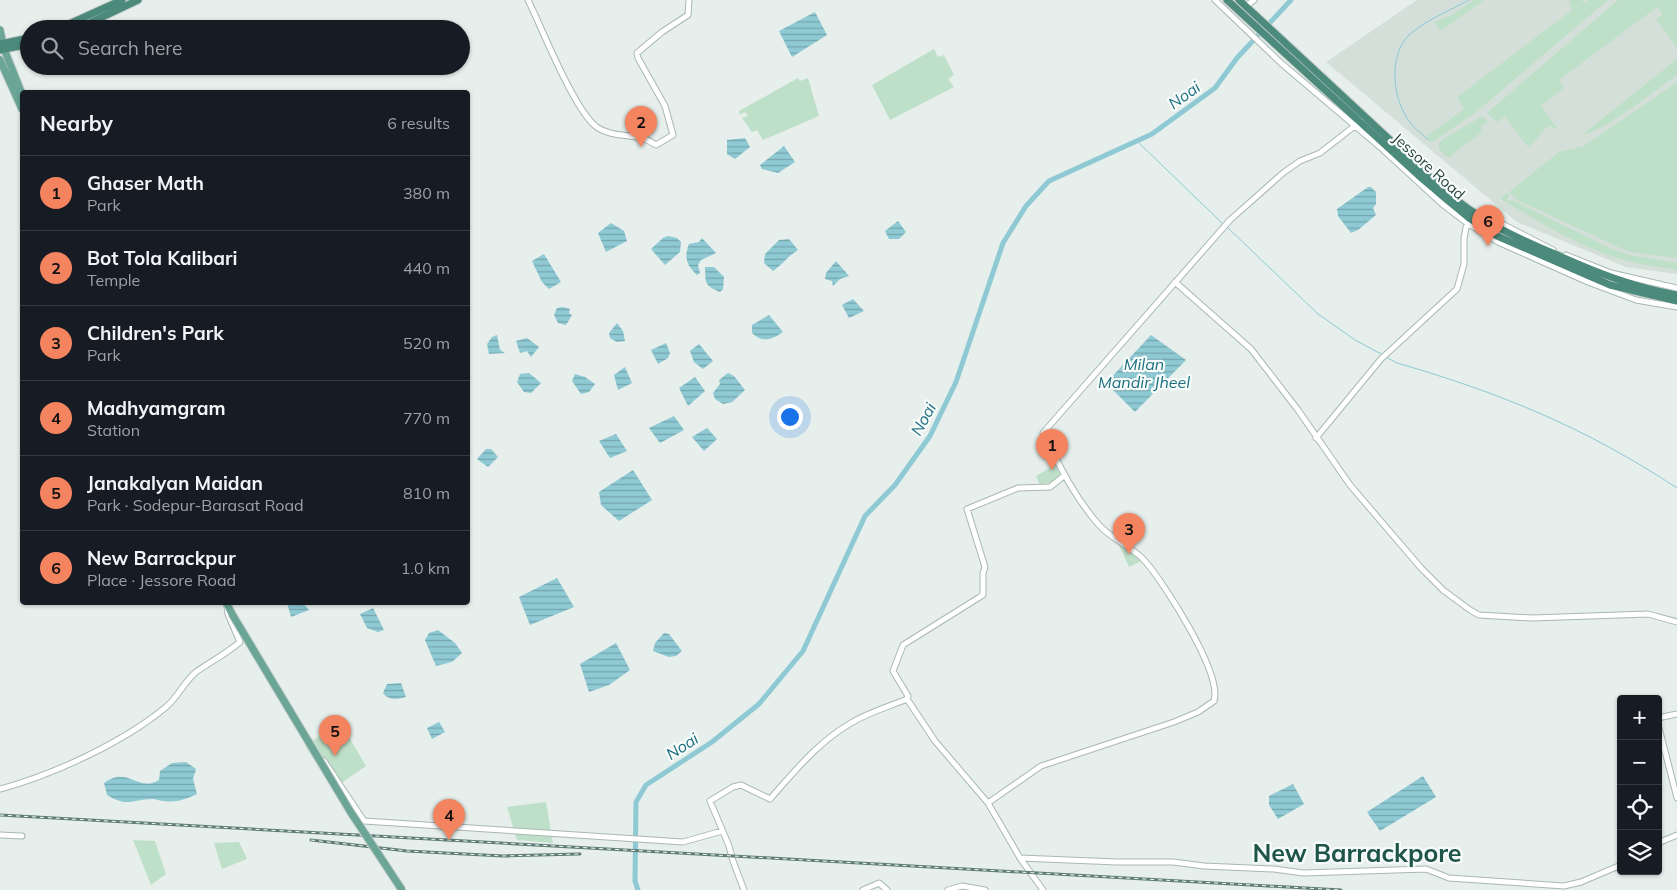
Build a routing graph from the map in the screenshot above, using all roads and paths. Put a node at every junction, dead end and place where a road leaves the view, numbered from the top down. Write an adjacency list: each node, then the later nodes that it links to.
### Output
1 (122, 0): 10 (highway)
2 (138, 0): 11 (highway)
3 (528, 0): 4 (street)
4 (689, 0)
5 (1215, 0): 9 (street)
6 (1228, 0): 8 (highway, Jessore Road)
7 (1254, 0): 8 (street)
8 (1241, 7): 9 (street); 19 (highway, Jessore Road); 19 (highway)
9 (1230, 14): 19 (street)
10 (78, 20)
11 (96, 20)
12 (0, 30): 15 (main road)
13 (20, 41): 15 (highway)
14 (20, 45): 15 (highway)
15 (2, 47): 17 (main road)
16 (0, 60): 18 (main road)
17 (20, 90)
18 (20, 105)
19 (1360, 122): 20 (highway); 21 (street); 22 (street); 25 (highway, Jessore Road)
20 (1473, 214): 23 (street); 24 (highway)
21 (1467, 223): 26 (street); 27 (street)
22 (1175, 282): 27 (street); 28 (street)
23 (1677, 288)
24 (1677, 295)
25 (1677, 301)
26 (1677, 307)
27 (1316, 438): 32 (street)
28 (1065, 475): 33 (street); 39 (street)
29 (226, 605): 37 (street)
30 (227, 605): 47 (main road, bridge)
31 (228, 605): 40 (street)
32 (1677, 622)
33 (907, 699): 39 (street); 40 (street)
34 (1677, 714): 35 (street)
35 (1662, 717)
36 (1662, 740): 38 (street)
37 (0, 788)
38 (1677, 798)
39 (988, 803): 45 (street)
40 (722, 832): 48 (street)
41 (0, 834): 43 (street)
42 (1677, 835): 44 (street)
43 (22, 836)
44 (1662, 841)
45 (1020, 858): 46 (street); 53 (street)
46 (1617, 867)
47 (402, 890)
48 (744, 890)
49 (863, 890): 50 (street)
50 (887, 890)
51 (948, 890): 52 (street)
52 (985, 890)
53 (1043, 890)

